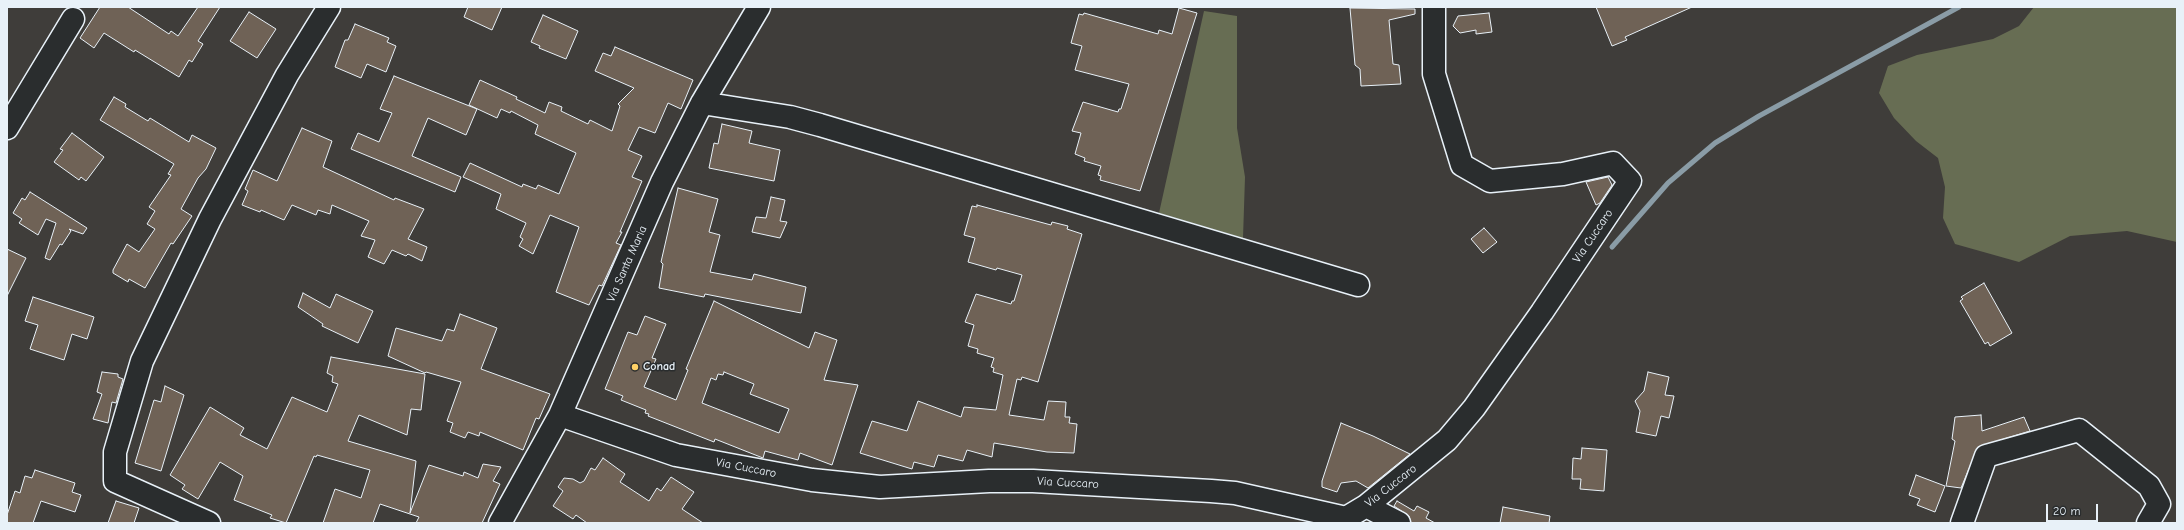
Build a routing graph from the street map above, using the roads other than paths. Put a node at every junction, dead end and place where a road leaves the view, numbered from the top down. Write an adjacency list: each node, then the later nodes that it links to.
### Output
1 (329, 7): 11 (street)
2 (759, 7): 5 (street, Via Santa Maria)
3 (1434, 7): 9 (street, Via Cuccaro)
4 (73, 19): 6 (street)
5 (702, 103): 7 (street); 8 (street, Via Santa Maria)
6 (7, 128)
7 (1358, 285)
8 (560, 415): 10 (street, Via Cuccaro); 12 (street, Via Santa Maria)
9 (1366, 506): 10 (street, Via Cuccaro); 13 (street)
10 (1346, 520)
11 (209, 523)
12 (500, 523)
13 (1399, 523)
14 (1962, 523): 15 (street)
15 (2148, 523)

